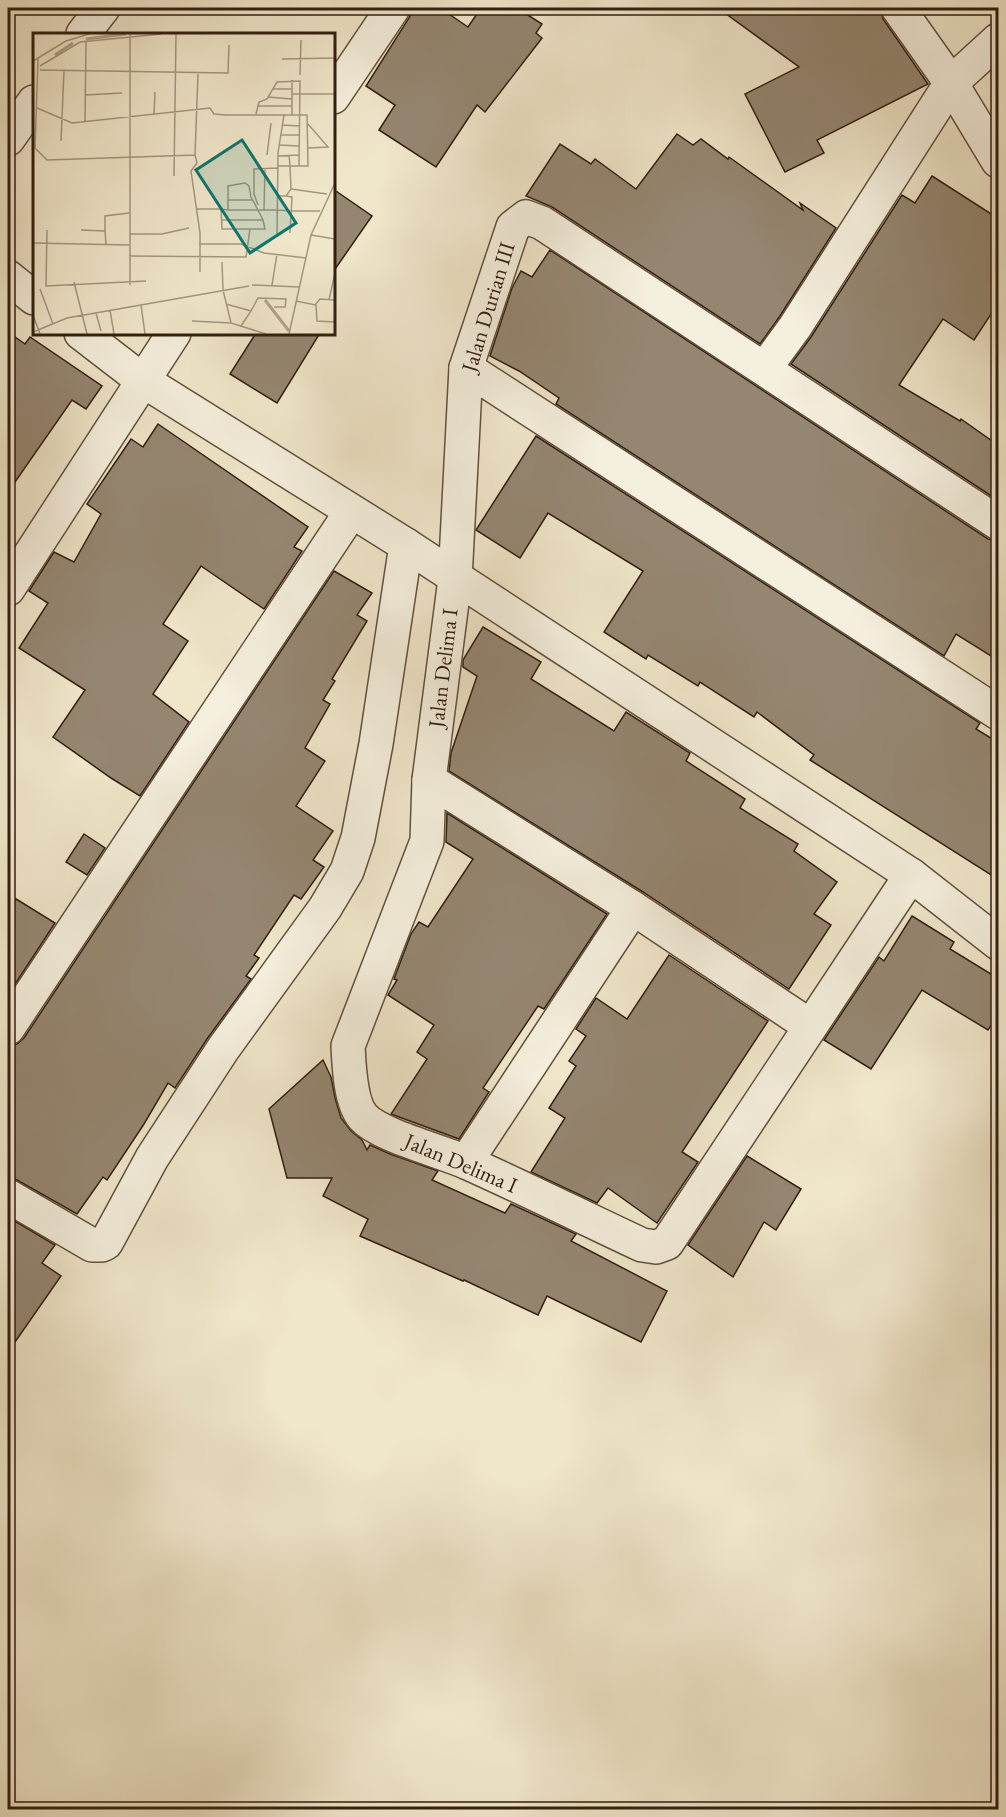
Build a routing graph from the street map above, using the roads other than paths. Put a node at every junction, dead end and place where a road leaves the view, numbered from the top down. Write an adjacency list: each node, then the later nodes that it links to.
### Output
1 (103, 8): 4 (street)
2 (393, 8): 7 (street)
3 (898, 8): 6 (street)
4 (84, 33)
5 (999, 40): 6 (street)
6 (951, 83): 10 (street); 16 (street)
7 (334, 96)
8 (33, 103): 9 (street)
9 (8, 139)
10 (999, 161)
11 (8, 278): 12 (street)
12 (33, 297)
13 (82, 334): 17 (street)
14 (173, 334): 17 (street)
15 (466, 368): 16 (street, Jalan Durian III); 21 (street, Jalan Durian III); 23 (street)
16 (765, 368): 19 (street)
17 (142, 380): 18 (street); 22 (street)
18 (351, 512): 20 (street); 29 (street)
19 (999, 523)
20 (406, 545): 21 (street); 31 (street)
21 (455, 579): 24 (street, Jalan Delima I); 25 (street)
22 (8, 588)
23 (999, 713)
24 (429, 780): 26 (street); 30 (street, Jalan Delima I)
25 (911, 875): 27 (street); 28 (street, Jalan Delima I)
26 (633, 908): 28 (street); 30 (street)
27 (999, 944)
28 (810, 1026): 30 (street, Jalan Delima I)
29 (8, 1028)
30 (466, 1162)
31 (8, 1196)

